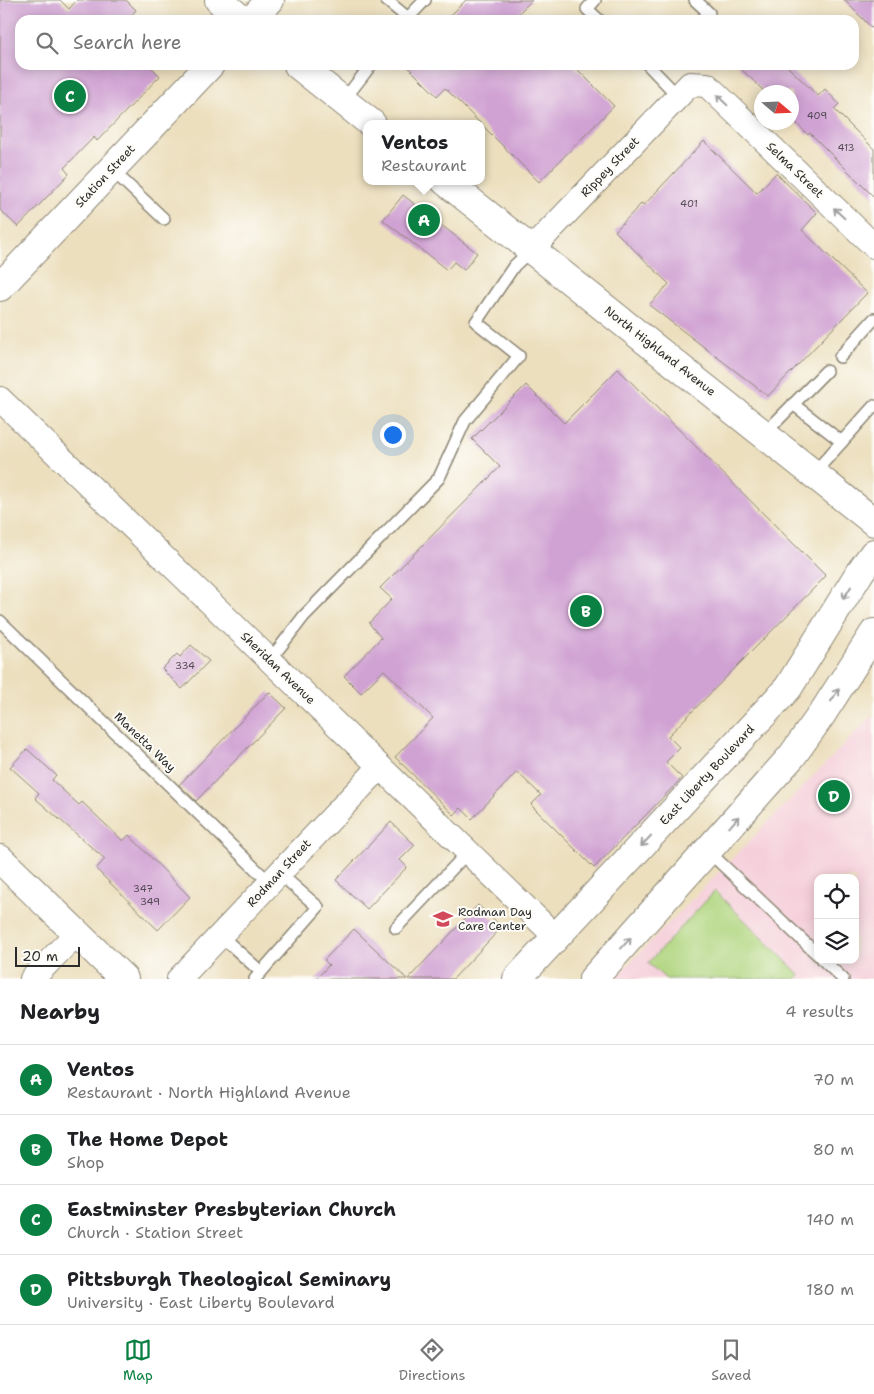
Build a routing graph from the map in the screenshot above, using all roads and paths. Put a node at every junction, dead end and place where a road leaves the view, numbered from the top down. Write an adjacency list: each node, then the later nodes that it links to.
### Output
1 (219, 0): 7 (main road)
2 (270, 0): 8 (main road)
3 (386, 0): 9 (lane)
4 (425, 0): 10 (lane)
5 (595, 0): 11 (lane)
6 (695, 0): 12 (lane)
7 (236, 15)
8 (256, 15)
9 (403, 15)
10 (411, 15)
11 (594, 15)
12 (707, 15)
13 (205, 70): 20 (main road, Station Street)
14 (304, 70): 18 (main road)
15 (367, 70): 18 (lane)
16 (659, 70): 17 (lane)
17 (684, 90): 23 (street, Selma Street, one-way to 17); 24 (street, Rippey Street)
18 (343, 101): 19 (main road)
19 (367, 120)
20 (111, 169): 22 (lane); 25 (main road, Station Street)
21 (450, 185): 24 (main road, North Highland Avenue)
22 (164, 219)
23 (874, 246)
24 (531, 250): 32 (main road, North Highland Avenue); 39 (lane)
25 (2, 281)
26 (874, 319): 27 (lane)
27 (840, 357)
28 (826, 371): 30 (lane)
29 (0, 399): 39 (street, Sheridan Avenue)
30 (793, 404): 32 (lane); 33 (lane)
31 (874, 406): 33 (lane)
32 (764, 434): 34 (main road, North Highland Avenue)
33 (842, 442): 34 (lane)
34 (814, 474): 35 (main road, North Highland Avenue)
35 (874, 522)
36 (874, 553): 48 (main road, East Liberty Boulevard, one-way to 48)
37 (0, 621): 44 (lane, Manetta Way)
38 (870, 645): 42 (main road, one-way to 38)
39 (270, 660): 40 (street, Sheridan Avenue)
40 (380, 767): 41 (street, Sheridan Avenue); 44 (street, Rodman Street)
41 (468, 852): 45 (lane); 48 (street, Sheridan Avenue)
42 (709, 852): 49 (lane); 56 (main road, one-way to 42)
43 (0, 859): 46 (main road)
44 (275, 878): 47 (street, Rodman Street); 51 (lane, Manetta Way)
45 (396, 928)
46 (77, 933): 52 (street); 53 (main road)
47 (220, 935): 51 (lane); 54 (street, Rodman Street)
48 (556, 938): 55 (main road, East Liberty Boulevard)
49 (814, 951)
50 (827, 964): 57 (lane)
51 (258, 975)
52 (32, 979)
53 (124, 979)
54 (179, 979)
55 (517, 979)
56 (593, 979)
57 (843, 979)

